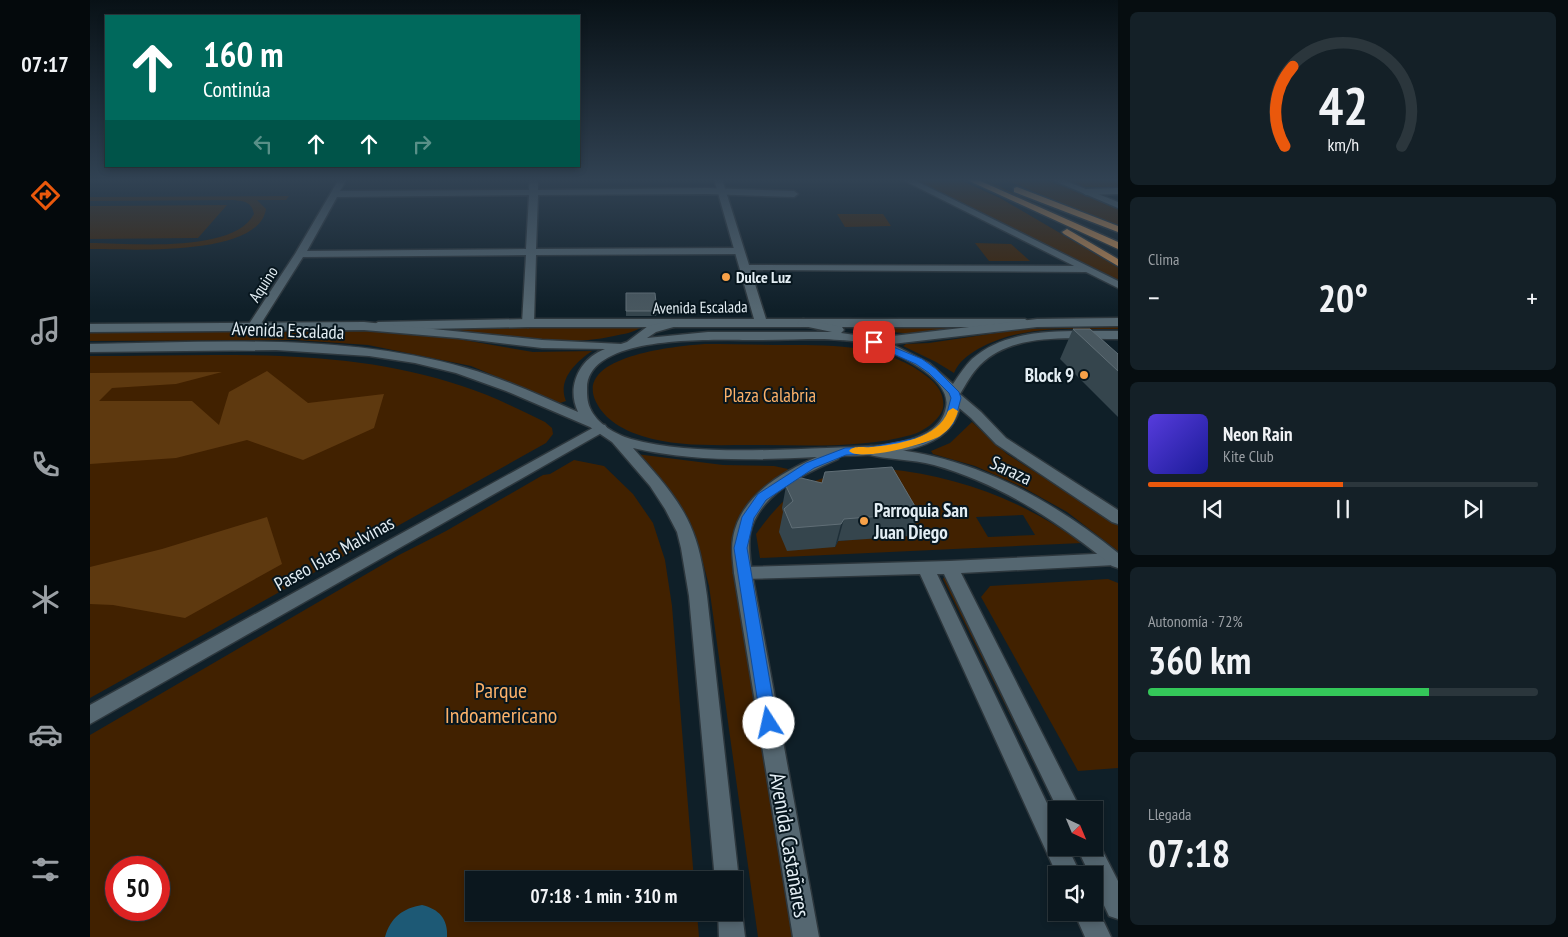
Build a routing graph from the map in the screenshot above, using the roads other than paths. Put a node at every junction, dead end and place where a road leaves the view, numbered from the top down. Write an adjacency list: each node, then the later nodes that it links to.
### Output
1 (318, 223): 14 (street, Aquino)
2 (532, 223): 13 (street)
3 (731, 223): 12 (street)
4 (993, 223): 17 (street)
5 (1050, 223): 15 (highway)
6 (1067, 223): 11 (highway)
7 (1089, 223): 10 (highway)
8 (1102, 223): 9 (highway)
9 (1118, 229)
10 (1118, 236)
11 (1118, 246)
12 (739, 251): 13 (street); 16 (street)
13 (531, 252): 14 (street); 20 (street)
14 (300, 254): 26 (street, Aquino)
15 (1118, 263)
16 (745, 268): 17 (street); 21 (street)
17 (1086, 269): 18 (street)
18 (1118, 285)
19 (1118, 322): 23 (street, Avenida Escalada)
20 (528, 323): 24 (street, Avenida Escalada); 25 (street, Avenida Escalada)
21 (761, 323): 22 (street, Avenida Escalada); 24 (street, Avenida Escalada)
22 (803, 323): 23 (street, Avenida Escalada); 29 (street)
23 (1037, 323): 30 (street, Avenida Escalada)
24 (673, 324): 31 (street)
25 (364, 326): 26 (street, Avenida Escalada); 31 (street, Avenida Escalada)
26 (253, 327): 27 (street, Avenida Escalada)
27 (90, 328)
28 (1118, 336): 33 (street)
29 (858, 339): 30 (street); 31 (street)
30 (874, 342): 33 (street, Saraza)
31 (626, 345): 34 (street)
32 (90, 348): 34 (street, Avenida Escalada)
33 (955, 395): 37 (street); 38 (street, Saraza)
34 (596, 426): 35 (street, Avenida Escalada); 43 (street, Paseo Islas Malvinas)
35 (618, 439): 36 (street); 47 (street)
36 (845, 451): 37 (street); 42 (street, Avenida Castañares)
37 (871, 451): 39 (street, Saraza)
38 (1118, 518)
39 (1116, 560): 40 (street)
40 (949, 567): 41 (street); 44 (street)
41 (926, 568): 42 (street); 46 (street)
42 (743, 573): 52 (street, Avenida Castañares)
43 (90, 715)
44 (1066, 801)
45 (1092, 856): 48 (street)
46 (1065, 866)
47 (726, 871)
48 (1118, 907)
49 (731, 921): 51 (street)
50 (1090, 921): 53 (street)
51 (732, 937)
52 (806, 937)
53 (1098, 937)

